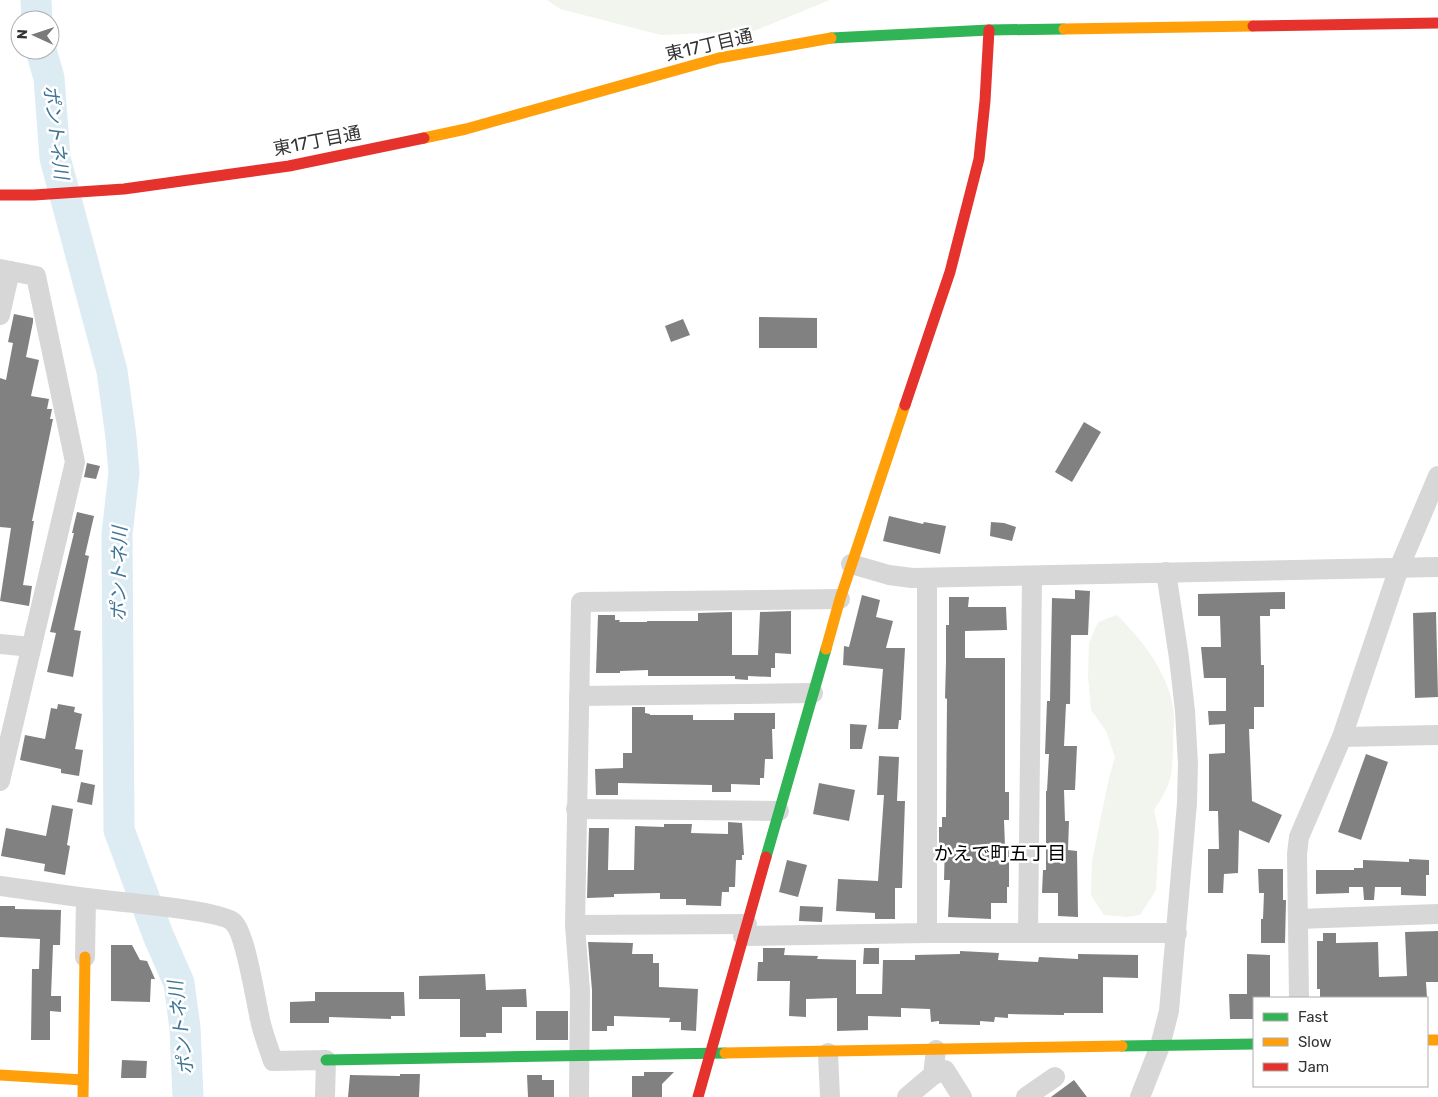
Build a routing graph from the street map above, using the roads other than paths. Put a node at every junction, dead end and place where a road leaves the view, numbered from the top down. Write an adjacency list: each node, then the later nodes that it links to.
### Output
1 (1438, 23): 2 (street, 東17丁目通)
2 (989, 30): 3 (street, 東17丁目通); 7 (street)
3 (0, 195)
4 (5, 270): 5 (street); 15 (street)
5 (0, 315)
6 (1438, 476): 9 (street)
7 (851, 564): 12 (street); 13 (street)
8 (1438, 567): 9 (street)
9 (1399, 568): 10 (street); 19 (street)
10 (1166, 572): 11 (street); 31 (street)
11 (1032, 576): 12 (street); 30 (street)
12 (927, 578): 29 (street)
13 (840, 599): 16 (street); 17 (street)
14 (0, 644): 15 (street)
15 (31, 647): 20 (street)
16 (813, 693): 17 (street); 22 (street)
17 (579, 696): 21 (street)
18 (1438, 735): 19 (street)
19 (1342, 736): 26 (street)
20 (0, 782)
21 (576, 809): 22 (street); 27 (street)
22 (779, 811): 28 (street)
23 (0, 886): 24 (street)
24 (86, 898): 32 (street); 40 (street)
25 (1438, 914): 26 (street)
26 (1298, 919): 33 (street)
27 (575, 925): 28 (street); 39 (street)
28 (745, 930): 29 (street); 38 (street)
29 (927, 933): 30 (street)
30 (1028, 933): 31 (street)
31 (1177, 933): 35 (street)
32 (85, 957): 44 (street)
33 (1299, 997)
34 (1253, 1044): 35 (street)
35 (1160, 1046): 36 (street); 53 (street)
36 (936, 1050): 37 (street); 41 (street)
37 (828, 1053): 38 (street); 49 (street)
38 (710, 1055): 39 (street); 48 (street)
39 (579, 1057): 40 (street); 47 (street)
40 (326, 1060): 46 (street)
41 (934, 1075): 50 (street); 51 (street)
42 (0, 1076): 44 (street)
43 (1055, 1077): 52 (street)
44 (83, 1080): 45 (street)
45 (83, 1097)
46 (326, 1097)
47 (580, 1097)
48 (698, 1097)
49 (830, 1097)
50 (907, 1097)
51 (962, 1097)
52 (1026, 1097)
53 (1140, 1097)

